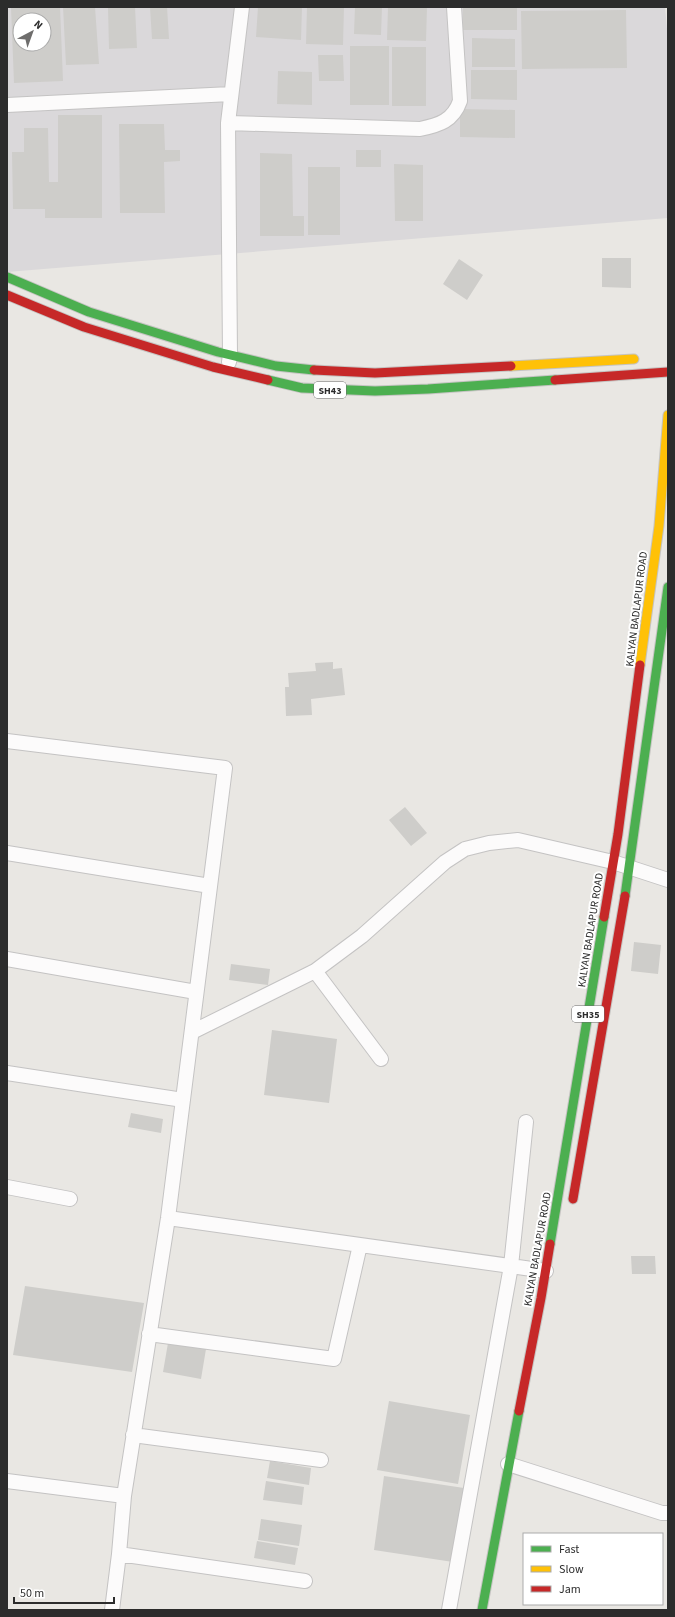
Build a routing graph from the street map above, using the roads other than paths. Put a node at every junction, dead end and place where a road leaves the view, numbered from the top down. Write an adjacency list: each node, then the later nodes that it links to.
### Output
1 (242, 7): 3 (street)
2 (454, 7): 5 (street)
3 (231, 94): 4 (street); 5 (street)
4 (7, 105)
5 (228, 123): 8 (street)
6 (7, 277): 8 (main road, SH43)
7 (7, 295): 10 (main road, SH43)
8 (230, 355): 9 (main road, SH43); 10 (street)
9 (646, 359)
10 (227, 370): 11 (main road, SH43)
11 (668, 372)
12 (668, 415): 14 (main road, KALYAN BADLAPUR ROAD / SH35)
13 (668, 587): 15 (main road, SH35)
14 (649, 603): 15 (street); 18 (main road, KALYAN BADLAPUR ROAD / SH35)
15 (667, 608): 19 (main road, SH35)
16 (7, 742): 21 (street)
17 (7, 853): 21 (street)
18 (613, 862): 19 (street); 23 (street); 38 (main road, KALYAN BADLAPUR ROAD / SH35)
19 (630, 868): 20 (street); 34 (main road, SH35)
20 (668, 880)
21 (210, 886): 24 (street)
22 (7, 959): 24 (street)
23 (314, 972): 25 (street); 26 (street)
24 (196, 992): 25 (street)
25 (192, 1032): 28 (street)
26 (381, 1059)
27 (7, 1072): 28 (street)
28 (183, 1100): 35 (street)
29 (526, 1122): 37 (street)
30 (7, 1187): 31 (street)
31 (23, 1190): 32 (street); 33 (street)
32 (7, 1194)
33 (70, 1199)
34 (571, 1209)
35 (168, 1218): 36 (street); 39 (street)
36 (360, 1245): 37 (street); 39 (street)
37 (511, 1266): 38 (street); 49 (street)
38 (546, 1271): 42 (main road, KALYAN BADLAPUR ROAD / SH35)
39 (149, 1334): 40 (street)
40 (134, 1435): 41 (street); 44 (street)
41 (322, 1460)
42 (518, 1466): 45 (street); 50 (main road, KALYAN BADLAPUR ROAD / SH35)
43 (7, 1481): 44 (street)
44 (124, 1496): 46 (street)
45 (668, 1513)
46 (119, 1554): 47 (street); 48 (street)
47 (305, 1581)
48 (112, 1610)
49 (449, 1610)
50 (482, 1610)

